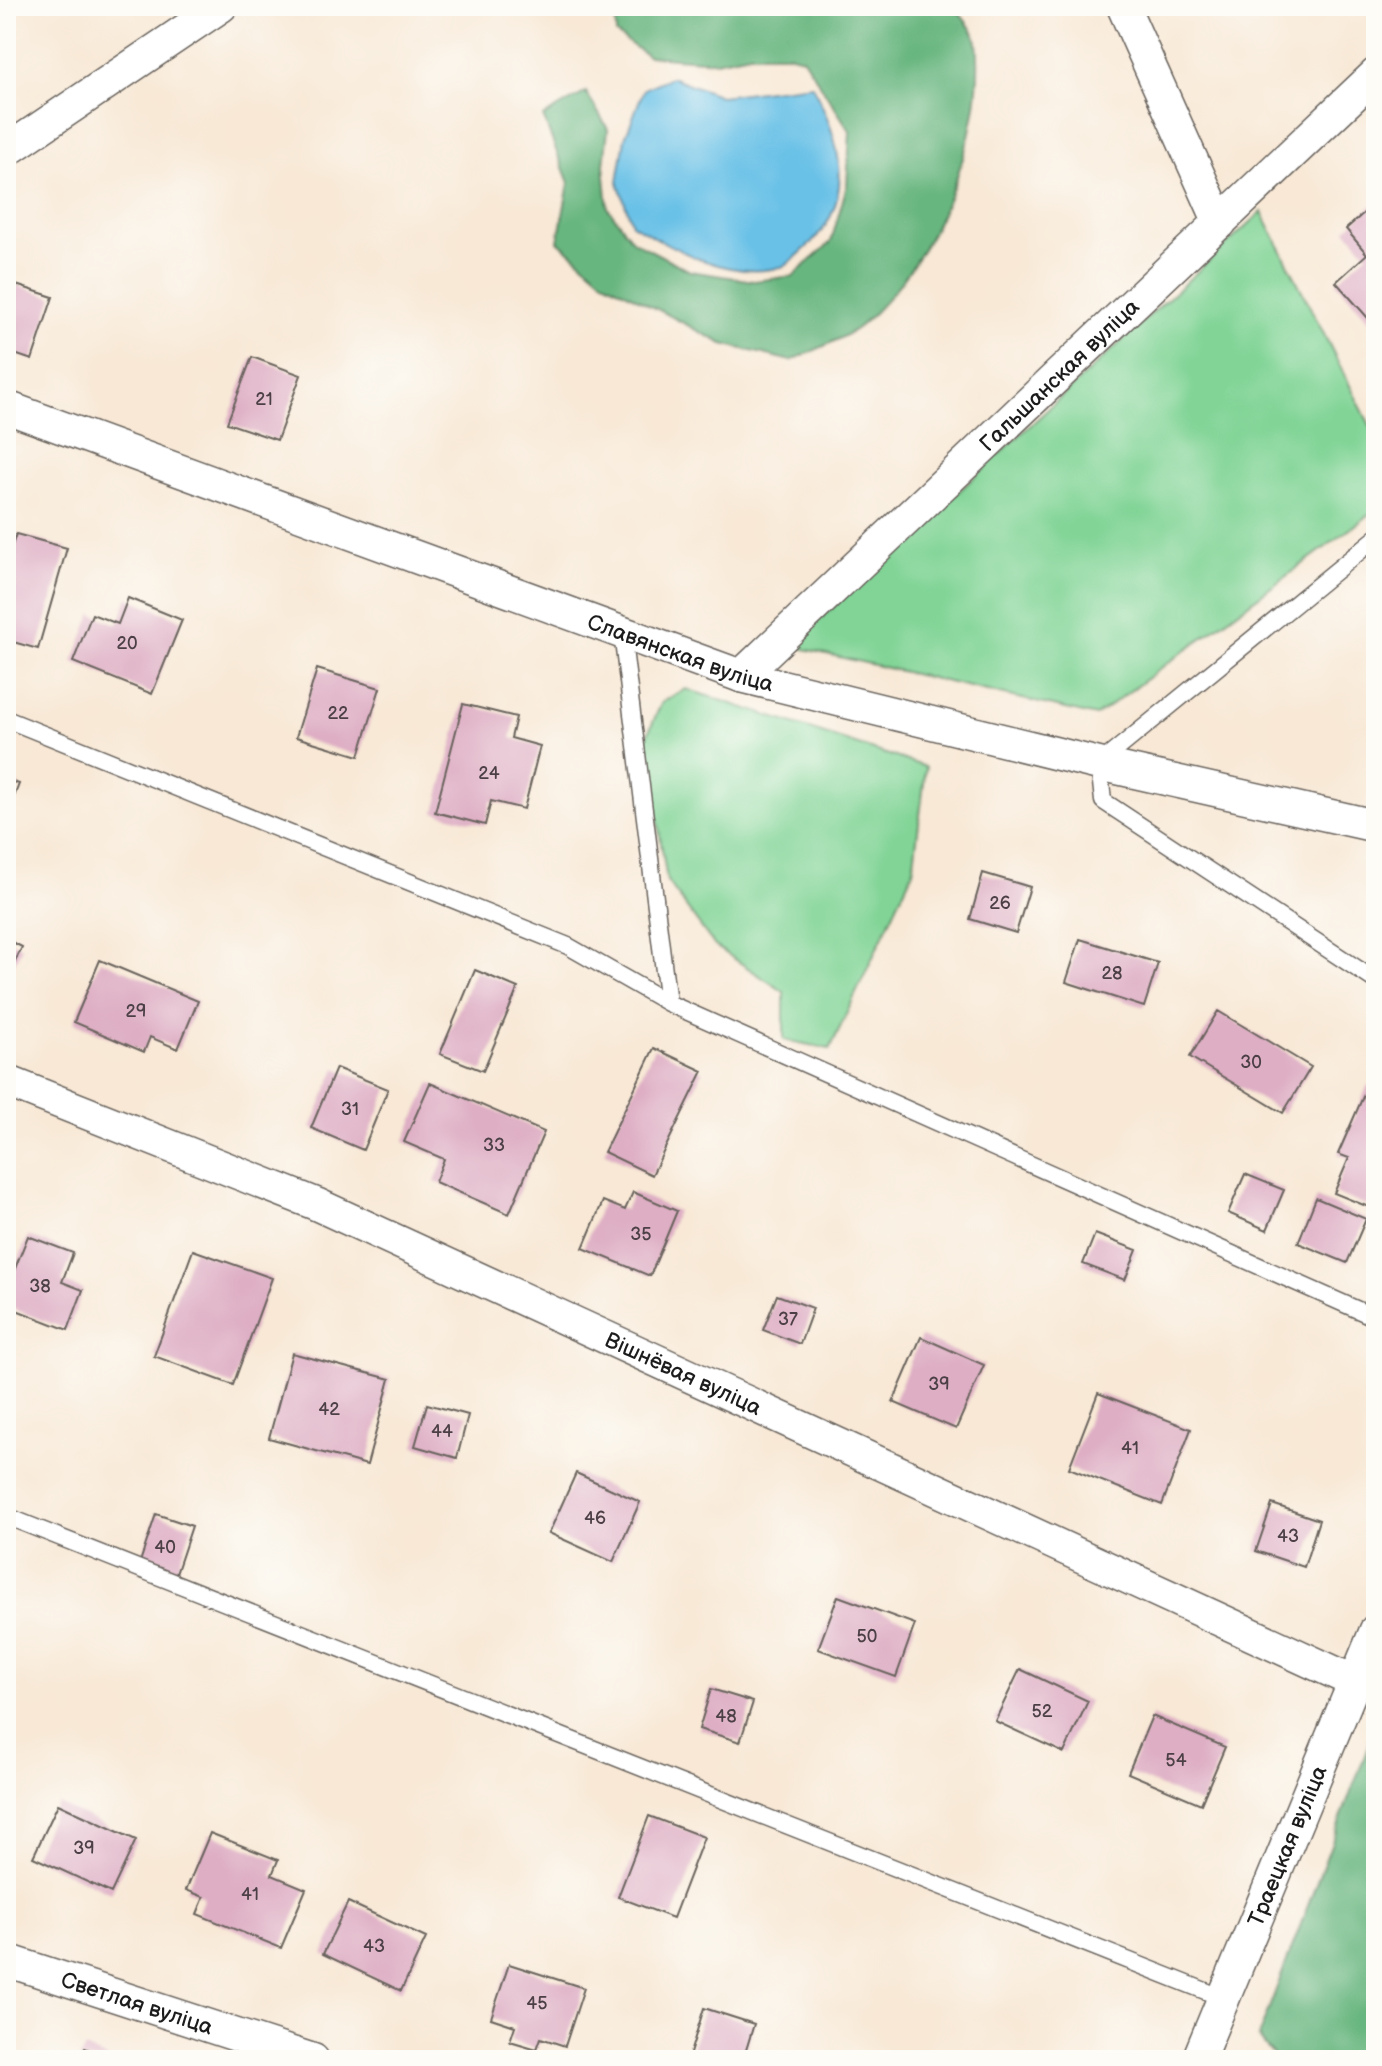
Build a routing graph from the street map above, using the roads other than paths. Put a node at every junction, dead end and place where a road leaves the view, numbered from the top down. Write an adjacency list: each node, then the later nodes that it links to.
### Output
1 (221, 6): 4 (street)
2 (1123, 6): 5 (street)
3 (1376, 74): 5 (street, Гальшанская вуліца)
4 (6, 151)
5 (1220, 223): 9 (street, Гальшанская вуліца)
6 (6, 407): 8 (street, Славянская вуліца)
7 (1376, 538): 11 (lane)
8 (622, 633): 9 (street, Славянская вуліца); 14 (lane)
9 (741, 676): 11 (street, Славянская вуліца)
10 (6, 719): 14 (lane)
11 (1099, 764): 12 (street, Славянская вуліца); 13 (lane)
12 (1376, 826)
13 (1376, 981)
14 (668, 1003): 16 (lane)
15 (6, 1081): 19 (street, Вішнёвая вуліца)
16 (1376, 1318)
17 (6, 1516): 21 (lane)
18 (1376, 1630): 19 (street, Траецкая вуліца)
19 (1353, 1681): 21 (street, Траецкая вуліца)
20 (6, 1960): 22 (street, Светлая вуліца)
21 (1223, 1998): 23 (street, Траецкая вуліца)
22 (313, 2060)
23 (1198, 2060)

